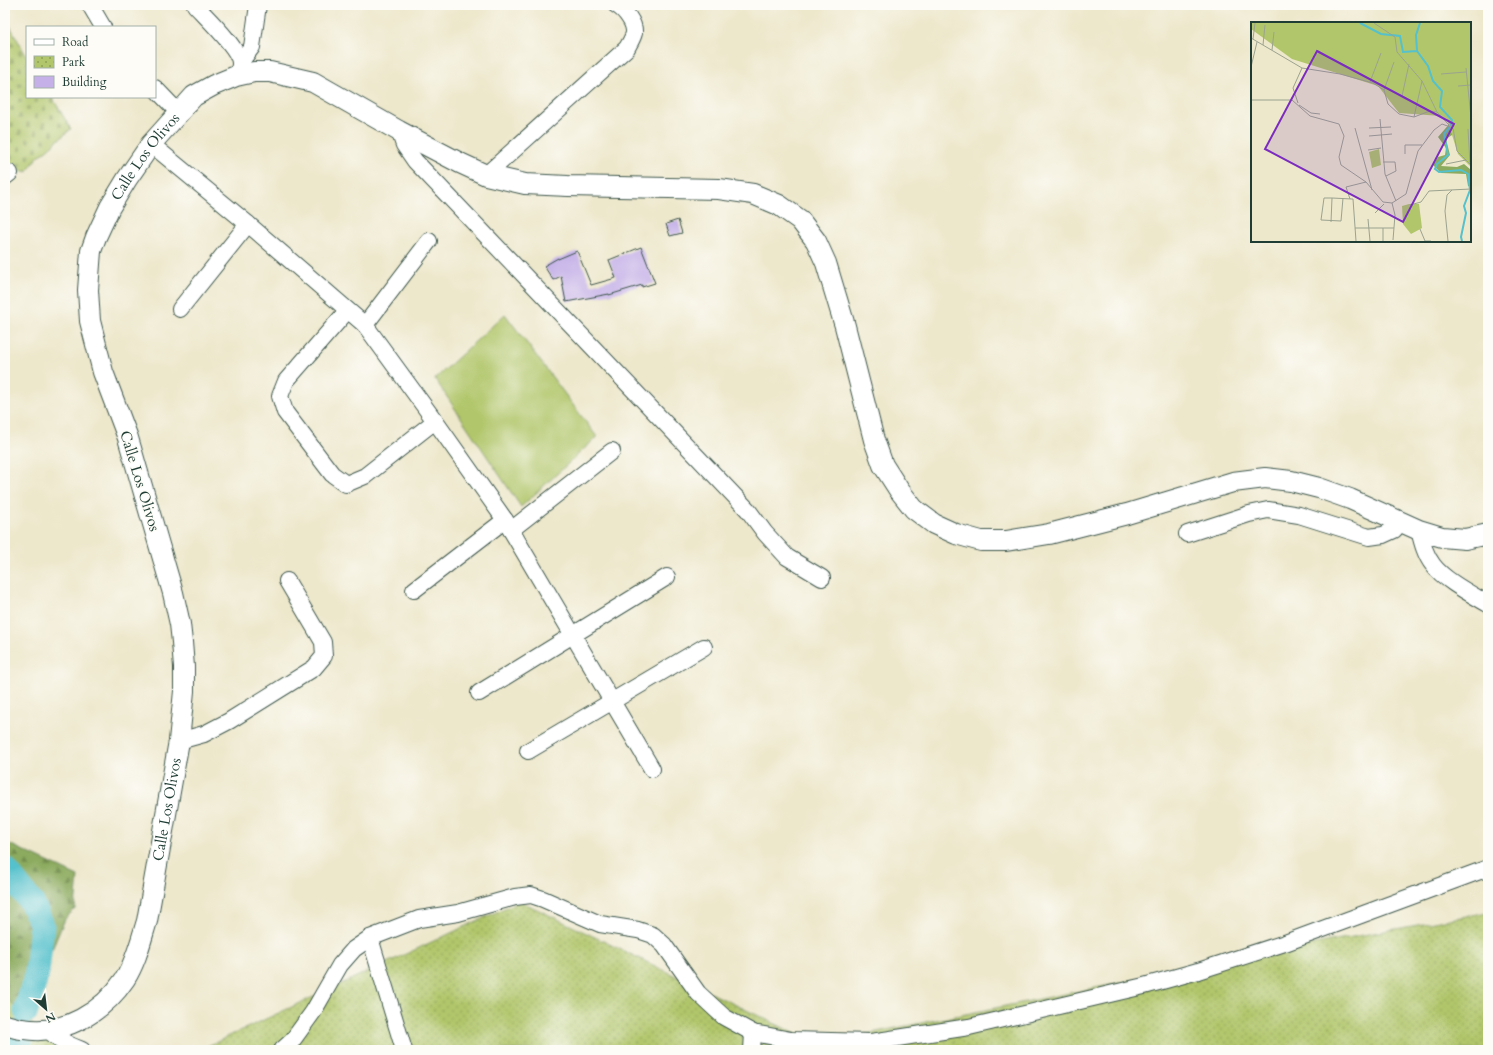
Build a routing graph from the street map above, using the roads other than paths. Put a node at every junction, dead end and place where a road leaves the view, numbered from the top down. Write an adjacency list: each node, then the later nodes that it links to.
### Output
1 (90, 5): 5 (street)
2 (195, 5): 6 (street)
3 (258, 5): 6 (street)
4 (616, 5): 11 (street)
5 (102, 26)
6 (238, 70): 8 (street, Calle Los Olivos); 9 (street, Calle Los Olivos)
7 (156, 89): 8 (street)
8 (178, 112): 10 (street, Calle Los Olivos)
9 (399, 130): 11 (street, Calle Los Olivos); 25 (street)
10 (151, 144): 12 (street); 33 (street, Calle Los Olivos)
11 (486, 175): 19 (street, Calle Los Olivos)
12 (248, 224): 14 (street); 15 (street)
13 (429, 241): 16 (street)
14 (180, 309)
15 (348, 311): 16 (street); 17 (street)
16 (365, 325): 17 (street)
17 (435, 421): 20 (street)
18 (612, 451): 20 (street)
19 (1401, 522): 21 (street, Calle Los Olivos); 22 (street)
20 (508, 525): 27 (street); 29 (street)
21 (1420, 530): 23 (street, Calle Los Olivos); 28 (street)
22 (1187, 534)
23 (1488, 534)
24 (667, 577): 29 (street)
25 (822, 578)
26 (287, 581): 33 (street)
27 (414, 590)
28 (1488, 604)
29 (572, 634): 31 (street); 32 (street)
30 (704, 647): 32 (street)
31 (479, 693)
32 (612, 702): 34 (street); 35 (street)
33 (179, 741): 39 (street, Calle Los Olivos)
34 (528, 751)
35 (652, 769)
36 (1488, 868): 41 (street)
37 (370, 938): 40 (street); 43 (street); 44 (street)
38 (5, 1025): 39 (street, Calle Los Olivos)
39 (47, 1029): 42 (street)
40 (753, 1033): 41 (street); 45 (street)
41 (906, 1043)
42 (82, 1050)
43 (282, 1050)
44 (404, 1050)
45 (752, 1050)

